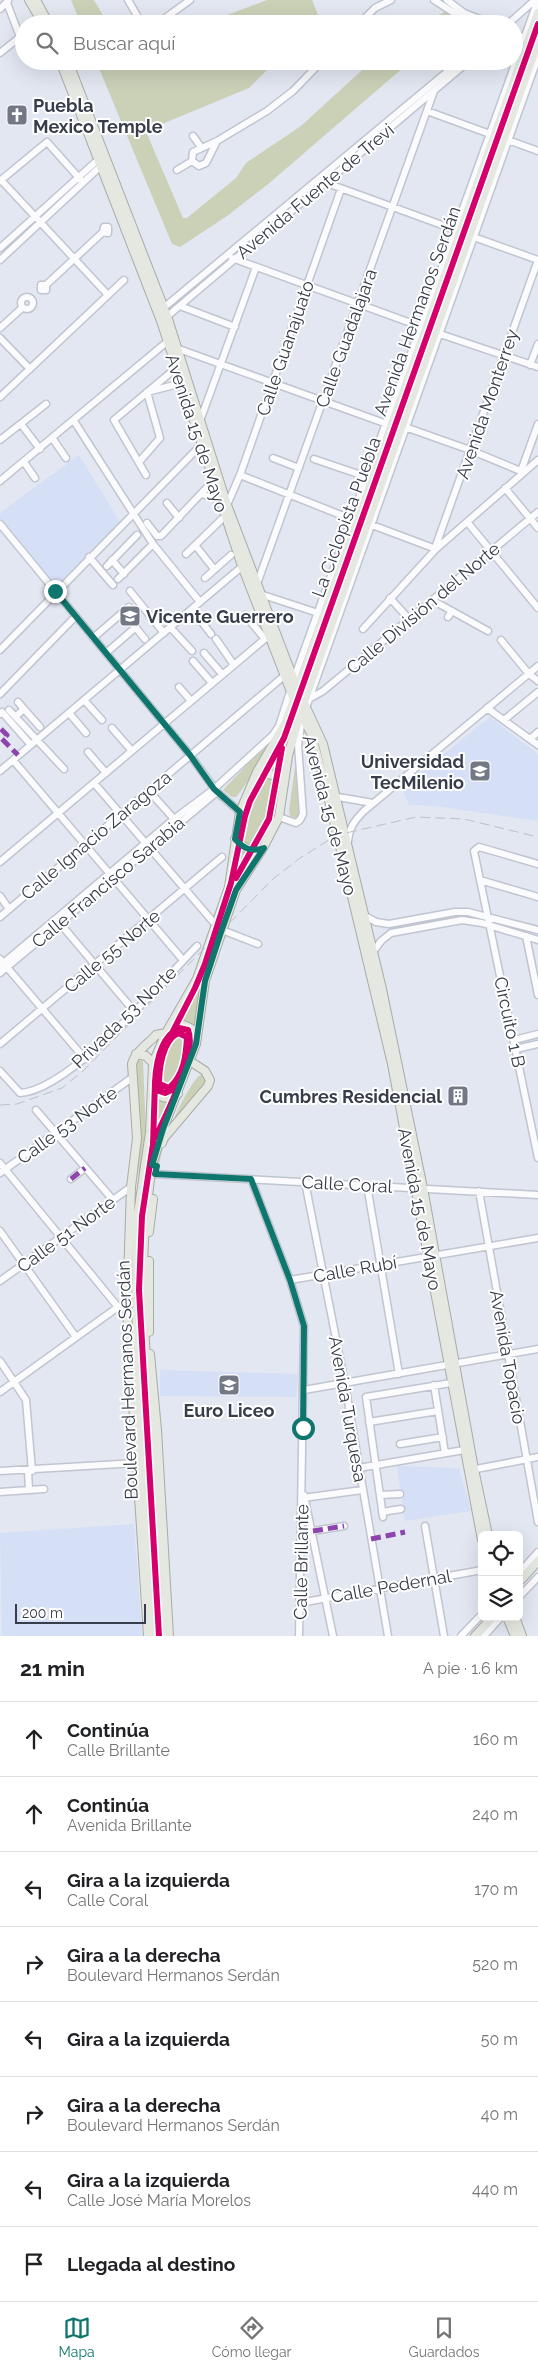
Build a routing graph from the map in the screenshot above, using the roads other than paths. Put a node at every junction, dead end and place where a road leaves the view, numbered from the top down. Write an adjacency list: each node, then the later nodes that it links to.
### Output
1 (29, 0): 12 (main road)
2 (36, 0): 13 (main road)
3 (128, 0): 14 (street)
4 (190, 0): 15 (street)
5 (391, 0): 16 (street)
6 (434, 0): 17 (street)
7 (447, 0): 18 (street)
8 (536, 0): 19 (street); 21 (street)
9 (8, 2): 10 (street); 20 (street)
10 (0, 9)
11 (538, 12): 26 (main road, Avenida Hermanos Serdán)
12 (37, 15)
13 (44, 15)
14 (137, 15)
15 (169, 15)
16 (368, 15)
17 (458, 15)
18 (469, 15)
19 (518, 15)
20 (15, 22)
21 (524, 37): 22 (street)
22 (523, 40)
23 (15, 41): 25 (street)
24 (538, 42): 41 (main road, Avenida Hermanos Serdán)
25 (0, 53)
26 (523, 54)
27 (538, 57): 41 (street)
28 (64, 70): 44 (main road, Avenida 15 de Mayo)
29 (71, 70): 44 (main road, Avenida 15 de Mayo)
30 (313, 70): 46 (street)
31 (449, 70): 55 (street, Avenida Fuente de Trevi)
32 (458, 70): 36 (street, Avenida Fuente de Trevi)
33 (513, 70): 37 (main road)
34 (513, 70): 39 (street)
35 (517, 70): 37 (main road, Avenida Hermanos Serdán)
36 (434, 91): 40 (street, Calle Guadalajara); 58 (street, Avenida Fuente de Trevi)
37 (510, 91): 38 (main road, Avenida Hermanos Serdán)
38 (507, 102): 39 (main road); 52 (main road, Avenida Hermanos Serdán)
39 (499, 108): 42 (street)
40 (427, 111): 42 (street); 60 (street, Calle Guadalajara)
41 (510, 127): 45 (street); 65 (main road, Avenida Hermanos Serdán)
42 (490, 134): 53 (street)
43 (193, 136): 47 (street)
44 (94, 140): 50 (main road, Avenida 15 de Mayo)
45 (508, 140): 48 (street); 65 (street)
46 (217, 141): 47 (street); 49 (street)
47 (201, 146): 49 (street)
48 (538, 151)
49 (192, 161): 51 (street)
50 (101, 163): 54 (street); 57 (street); 85 (main road, Avenida 15 de Mayo)
51 (177, 170)
52 (483, 170): 53 (main road); 71 (main road, Avenida Hermanos Serdán)
53 (475, 176): 63 (street)
54 (78, 177): 56 (street); 57 (street); 61 (street)
55 (319, 179): 58 (street); 68 (street, Avenida Fuente de Trevi)
56 (1, 181): 61 (street)
57 (84, 183): 62 (street)
58 (326, 183): 59 (street); 70 (street, Avenida Fuente de Trevi)
59 (341, 189): 60 (street); 77 (street, Calle Guanajuato)
60 (392, 207): 63 (street); 82 (street, Calle Guadalajara)
61 (35, 216): 62 (street); 66 (street)
62 (41, 223): 69 (street); 72 (street)
63 (456, 230): 67 (street)
64 (103, 232): 69 (street)
65 (472, 237): 73 (street); 78 (main road, Avenida Hermanos Serdán)
66 (0, 248)
67 (449, 248): 71 (main road); 86 (street)
68 (226, 256): 70 (street); 80 (street, Avenida Fuente de Trevi)
69 (74, 258): 76 (street); 79 (street)
70 (235, 259): 74 (street); 81 (street, Avenida Fuente de Trevi)
71 (452, 259): 83 (main road, Avenida Hermanos Serdán)
72 (0, 260)
73 (538, 260): 97 (street, Avenida Monterrey)
74 (256, 267): 77 (street); 89 (street)
75 (124, 280): 79 (street)
76 (46, 285)
77 (307, 285): 82 (street); 104 (street, Calle Guanajuato)
78 (451, 293): 91 (street); 96 (main road, Avenida Hermanos Serdán)
79 (108, 295): 102 (street)
80 (180, 295): 81 (street); 85 (street, Avenida Fuente de Trevi)
81 (182, 304): 87 (street, Avenida Fuente de Trevi); 89 (street)
82 (358, 304): 88 (street); 108 (street, Calle Guadalajara)
83 (435, 306): 86 (main road); 107 (main road, Avenida Hermanos Serdán)
84 (22, 308): 90 (street)
85 (161, 310): 87 (main road, Avenida 15 de Mayo)
86 (427, 310): 88 (street)
87 (164, 319): 93 (main road, Avenida 15 de Mayo); 95 (main road, Avenida 15 de Mayo)
88 (422, 326): 109 (street)
89 (234, 327): 98 (street)
90 (0, 328)
91 (440, 334): 96 (street); 97 (street)
92 (0, 338): 102 (street)
93 (168, 341): 100 (main road, Avenida 15 de Mayo); 111 (street)
94 (538, 344): 99 (street)
95 (176, 348): 98 (street); 103 (main road, Avenida 15 de Mayo)
96 (431, 352): 116 (main road, Avenida Hermanos Serdán)
97 (504, 355): 99 (street); 121 (street, Avenida Monterrey)
98 (221, 365): 104 (street); 112 (street)
99 (530, 365): 101 (street)
100 (176, 368): 103 (main road, Avenida 15 de Mayo); 105 (street)
101 (538, 368)
102 (30, 369): 106 (street)
103 (184, 382): 105 (street); 112 (main road, Avenida 15 de Mayo); 119 (main road, Avenida 15 de Mayo)
104 (273, 383): 108 (street); 132 (street, Calle Guanajuato)
105 (147, 392): 128 (street); 128 (street)
106 (0, 397)
107 (402, 397): 109 (main road); 167 (main road, Avenida Hermanos Serdán)
108 (323, 401): 114 (street); 129 (street, Calle Guadalajara)
109 (395, 402): 114 (street)
110 (46, 404): 113 (street)
111 (74, 421): 117 (street); 144 (street)
112 (200, 421): 119 (main road, Avenida 15 de Mayo)
113 (21, 424): 118 (street); 120 (street)
114 (387, 424): 133 (street)
115 (538, 424): 130 (street)
116 (405, 427): 121 (street); 122 (main road, Avenida Hermanos Serdán)
117 (53, 439): 120 (street); 123 (street)
118 (0, 440)
119 (203, 442): 135 (main road, Avenida 15 de Mayo); 142 (main road, Avenida 15 de Mayo); 144 (street)
120 (40, 449): 127 (street)
121 (470, 450): 130 (street); 158 (street, Avenida Monterrey)
122 (396, 451): 152 (street); 155 (main road, Avenida Hermanos Serdán)
123 (66, 458)
124 (273, 458): 129 (street)
125 (314, 459): 133 (street)
126 (538, 460): 130 (street)
127 (24, 462): 134 (street); 136 (street)
128 (139, 462): 131 (street)
129 (299, 468): 139 (street, Calle Guadalajara)
130 (522, 471): 137 (street)
131 (146, 474)
132 (240, 475): 139 (street); 142 (street, Calle Guanajuato)
133 (367, 477): 148 (street)
134 (35, 478)
135 (213, 481): 138 (street); 140 (main road, Avenida 15 de Mayo)
136 (0, 482)
137 (505, 488): 147 (street); 149 (street)
138 (202, 494): 140 (street); 146 (street)
139 (290, 494): 148 (street); 173 (street, Calle Guadalajara)
140 (219, 500): 145 (main road, Avenida 15 de Mayo)
141 (168, 503): 146 (street)
142 (227, 505): 164 (main road, Avenida 15 de Mayo)
143 (538, 512): 147 (street, Calle División del Norte)
144 (133, 514): 156 (street); 162 (street)
145 (225, 516): 157 (street); 164 (main road, Avenida 15 de Mayo)
146 (179, 518): 150 (street)
147 (530, 518): 153 (street); 159 (street, Calle División del Norte)
148 (352, 519): 169 (street)
149 (468, 522): 158 (street); 159 (street)
150 (147, 523)
151 (0, 524): 175 (street)
152 (372, 524): 155 (street); 158 (street)
153 (538, 528)
154 (137, 535): 163 (street)
155 (366, 535): 172 (main road, Avenida Hermanos Serdán)
156 (153, 544): 168 (street); 180 (street)
157 (195, 545): 160 (street); 166 (street)
158 (436, 548): 178 (street)
159 (491, 551): 179 (street, Calle División del Norte); 182 (street)
160 (186, 554)
161 (231, 555): 166 (street)
162 (89, 557): 174 (street); 175 (street)
163 (112, 560): 165 (street); 168 (street)
164 (245, 564): 173 (main road, Avenida 15 de Mayo); 180 (street); 196 (main road, Avenida 15 de Mayo)
165 (107, 566)
166 (214, 569): 170 (street)
167 (339, 573): 169 (main road); 188 (main road, Avenida Hermanos Serdán)
168 (124, 574): 171 (street)
169 (330, 577): 188 (street)
170 (205, 578)
171 (118, 579)
172 (350, 579): 197 (street); 201 (main road, Avenida Hermanos Serdán)
173 (257, 584): 177 (main road, Avenida 15 de Mayo)
174 (113, 586)
175 (55, 591): 187 (street); 202 (street)
176 (130, 591): 195 (street)
177 (260, 594): 188 (street); 196 (main road, Avenida 15 de Mayo)
178 (390, 598): 190 (street); 193 (street)
179 (432, 600): 184 (street); 190 (street, Calle División del Norte)
180 (200, 602): 183 (street)
181 (129, 607): 185 (street)
182 (538, 608)
183 (192, 609): 192 (street); 207 (street)
184 (452, 611): 189 (street); 194 (street)
185 (123, 612): 191 (street); 198 (street)
186 (245, 614): 196 (street)
187 (76, 616): 198 (street); 219 (street)
188 (320, 616): 214 (street); 217 (main road)
189 (448, 617)
190 (409, 619): 224 (street, Calle División del Norte)
191 (136, 627): 199 (street); 204 (street)
192 (170, 627): 195 (street); 203 (street)
193 (363, 629)
194 (488, 632)
195 (164, 633): 209 (street)
196 (269, 635): 207 (street); 212 (main road, Avenida 15 de Mayo); 214 (main road, Avenida 15 de Mayo)
197 (332, 636): 201 (main road); 224 (street)
198 (93, 638): 204 (street)
199 (145, 639)
200 (501, 640): 211 (street)
201 (325, 642): 224 (main road)
202 (0, 650)
203 (192, 651)
204 (106, 653): 209 (street)
205 (204, 653): 210 (street)
206 (193, 661): 215 (street)
207 (234, 664): 210 (street)
208 (538, 666): 211 (street)
209 (120, 670): 220 (street); 233 (street)
210 (222, 674): 215 (street)
211 (529, 674): 213 (street); 225 (street)
212 (284, 676): 217 (main road, Avenida 15 de Mayo); 244 (street, Calle Ignacio Zaragoza)
213 (537, 679)
214 (293, 680): 217 (main road, Avenida 15 de Mayo)
215 (212, 684): 222 (street)
216 (179, 687): 222 (street)
217 (294, 690): 221 (main road, Avenida 15 de Mayo); 224 (main road, Avenida 15 de Mayo); 252 (street)
218 (538, 692): 232 (street)
219 (0, 694)
220 (84, 700): 228 (street); 231 (street)
221 (294, 700): 230 (main road, Avenida 15 de Mayo); 249 (main road, Boulevard Hermanos Serdán)
222 (191, 701): 233 (street)
223 (18, 702): 226 (street)
224 (306, 702): 230 (main road); 254 (main road, Avenida 15 de Mayo)
225 (487, 708): 232 (street); 255 (street)
226 (24, 709): 229 (street); 234 (street)
227 (4, 712): 229 (street); 241 (street)
228 (68, 713): 237 (street); 238 (street)
229 (16, 716): 238 (street)
230 (301, 716): 251 (main road); 254 (main road, Avenida 15 de Mayo); 259 (street)
231 (102, 720)
232 (504, 720): 239 (street)
233 (164, 724): 242 (street); 244 (street)
234 (40, 727)
235 (112, 728): 242 (street)
236 (538, 732): 239 (street)
237 (86, 733)
238 (37, 739): 241 (street); 246 (street)
239 (530, 739): 240 (street)
240 (538, 744)
241 (31, 745): 245 (street)
242 (132, 751): 248 (street)
243 (88, 752): 248 (street)
244 (190, 755): 252 (street); 253 (street, Calle Ignacio Zaragoza)
245 (13, 760): 247 (street); 257 (street)
246 (64, 769)
247 (0, 771)
248 (106, 772): 250 (street)
249 (257, 772): 251 (main road); 256 (main road, Boulevard Hermanos Serdán)
250 (94, 783): 257 (street); 258 (street)
251 (284, 784): 259 (main road)
252 (215, 790): 256 (street); 260 (street, Calle Francisco Sarabia); 263 (street, Calle Francisco Sarabia)
253 (149, 791): 258 (street, Calle Ignacio Zaragoza); 260 (street)
254 (331, 796): 255 (street); 265 (main road, Avenida 15 de Mayo); 311 (main road, Avenida 15 de Mayo)
255 (373, 803): 265 (street)
256 (240, 812): 261 (main road, Boulevard Hermanos Serdán)
257 (58, 813): 262 (street); 267 (street)
258 (121, 814): 262 (street, Calle Ignacio Zaragoza); 263 (street)
259 (279, 817): 264 (main road)
260 (174, 819): 263 (street, Calle Francisco Sarabia)
261 (235, 839): 264 (main road); 281 (main road, Boulevard Hermanos Serdán)
262 (85, 845): 269 (street); 274 (street, Calle Ignacio Zaragoza)
263 (148, 845): 269 (street, Calle Francisco Sarabia); 271 (street)
264 (264, 848): 284 (main road)
265 (348, 848): 276 (main road, Avenida 15 de Mayo)
266 (222, 857): 271 (street, Calle 55 Norte)
267 (0, 862)
268 (538, 864): 270 (street, Circuito 1 B)
269 (111, 875): 278 (street); 280 (street, Calle Francisco Sarabia)
270 (480, 880): 273 (street); 275 (street, Circuito 1 B)
271 (185, 889): 278 (street, Calle 55 Norte); 281 (street)
272 (0, 896): 274 (street)
273 (538, 897)
274 (9, 909): 277 (street, Calle Ignacio Zaragoza)
275 (488, 915): 279 (street); 283 (street, Circuito 1 B); 286 (street)
276 (365, 916): 282 (street); 292 (main road, Avenida 15 de Mayo)
277 (0, 917)
278 (149, 920): 293 (street); 295 (street, Calle 55 Norte)
279 (404, 920): 282 (street); 285 (street)
280 (58, 921): 294 (street, Calle Francisco Sarabia); 295 (street)
281 (215, 924): 300 (main road, Boulevard Hermanos Serdán)
282 (389, 924): 287 (street)
283 (490, 925): 285 (street); 288 (street); 302 (street, Circuito 1 B)
284 (222, 930): 290 (street); 304 (main road)
285 (407, 930): 287 (street)
286 (538, 930)
287 (391, 933): 292 (street)
288 (526, 936): 289 (street); 297 (street)
289 (538, 940)
290 (258, 944)
291 (197, 946): 293 (street, Privada 53 Norte)
292 (373, 952): 311 (main road, Avenida 15 de Mayo)
293 (183, 960): 299 (street, Privada 53 Norte)
294 (3, 964): 296 (street, Calle Francisco Sarabia); 298 (street)
295 (95, 966): 298 (street, Calle 55 Norte); 299 (street)
296 (0, 973)
297 (538, 995)
298 (43, 1010): 303 (street, Calle 55 Norte); 308 (street)
299 (134, 1011): 308 (street, Privada 53 Norte)
300 (167, 1032): 304 (main road); 307 (main road); 310 (main road, Boulevard Hermanos Serdán)
301 (538, 1034): 302 (street)
302 (514, 1040): 306 (street, Circuito 1 B)
303 (0, 1044)
304 (196, 1044): 309 (main road)
305 (538, 1044): 306 (street)
306 (516, 1049): 322 (street, Circuito 1 B)
307 (136, 1054): 310 (main road); 313 (main road)
308 (85, 1060): 312 (street, Privada 53 Norte)
309 (190, 1061): 315 (main road); 317 (main road)
310 (153, 1063): 314 (main road, Boulevard Hermanos Serdán)
311 (395, 1063): 333 (main road, Avenida 15 de Mayo)
312 (0, 1070)
313 (133, 1077): 320 (street, Calle 53 Norte); 321 (main road)
314 (152, 1084): 315 (main road); 319 (main road, Boulevard Hermanos Serdán)
315 (178, 1094): 318 (main road)
316 (36, 1110): 320 (street)
317 (177, 1122): 318 (main road); 324 (main road)
318 (163, 1129): 324 (main road)
319 (150, 1132): 321 (main road); 345 (main road, Boulevard Hermanos Serdán)
320 (55, 1133): 325 (street); 326 (street, Calle 53 Norte)
321 (134, 1158): 332 (main road)
322 (538, 1158)
323 (0, 1163): 326 (street)
324 (155, 1165): 327 (main road); 338 (main road)
325 (85, 1168): 328 (street); 336 (street)
326 (2, 1171): 339 (street)
327 (155, 1174): 329 (street, Calle Coral); 338 (main road)
328 (71, 1178)
329 (251, 1179): 330 (street, Calle Coral); 347 (street, Calle Brillante)
330 (305, 1182): 331 (street, Calle Coral); 346 (street, Avenida Turquesa)
331 (367, 1185): 333 (street, Calle Coral); 344 (street)
332 (131, 1187): 336 (street, Calle 51 Norte); 349 (main road)
333 (420, 1188): 334 (street, Calle Coral); 342 (main road, Avenida 15 de Mayo)
334 (478, 1191): 335 (street, Calle Coral); 341 (street, Avenida Topacio)
335 (538, 1197)
336 (113, 1200): 339 (street, Calle 51 Norte)
337 (0, 1231): 343 (street)
338 (147, 1235): 380 (main road)
339 (61, 1237): 343 (street, Calle 51 Norte); 350 (street)
340 (538, 1238): 341 (street, Calle Rubí)
341 (488, 1246): 342 (street, Calle Rubí); 355 (street, Avenida Topacio)
342 (432, 1256): 344 (street, Calle Rubí); 357 (main road, Avenida 15 de Mayo)
343 (24, 1264): 348 (street, Calle 51 Norte); 352 (street)
344 (381, 1265): 346 (street, Calle Rubí); 358 (street)
345 (137, 1267): 349 (main road); 353 (main road, Boulevard Hermanos Serdán)
346 (323, 1276): 347 (street, Calle Rubí); 362 (street, Avenida Turquesa)
347 (290, 1280): 364 (street, Calle Brillante)
348 (0, 1281)
349 (127, 1294): 351 (main road)
350 (118, 1307): 351 (street); 352 (street)
351 (127, 1310): 353 (main road)
352 (76, 1337): 360 (street)
353 (134, 1349): 359 (main road, Boulevard Hermanos Serdán)
354 (538, 1349): 355 (street)
355 (508, 1355): 357 (street); 373 (street, Avenida Topacio)
356 (0, 1362): 360 (street)
357 (452, 1365): 358 (street); 361 (main road, Avenida 15 de Mayo); 377 (main road, Avenida 15 de Mayo)
358 (398, 1374): 362 (street)
359 (136, 1378): 374 (main road); 380 (main road, Boulevard Hermanos Serdán)
360 (14, 1381): 365 (street); 379 (street)
361 (451, 1383): 363 (street); 370 (main road, Avenida 15 de Mayo)
362 (345, 1384): 364 (street); 376 (street, Avenida Turquesa)
363 (434, 1386): 366 (street); 367 (street)
364 (304, 1390): 388 (street, Calle Brillante)
365 (0, 1392)
366 (438, 1411): 367 (street); 368 (street)
367 (369, 1422): 375 (street)
368 (443, 1437): 369 (street); 371 (street)
369 (400, 1444)
370 (464, 1450): 371 (street); 377 (main road, Avenida 15 de Mayo)
371 (446, 1453): 375 (street)
372 (538, 1458): 373 (street)
373 (527, 1460): 377 (street); 390 (street, Avenida Topacio)
374 (137, 1463): 379 (street); 383 (main road)
375 (375, 1465): 376 (street); 387 (street)
376 (359, 1468): 384 (street, Avenida Turquesa)
377 (471, 1470): 394 (main road, Avenida 15 de Mayo); 395 (main road, Avenida 15 de Mayo)
378 (0, 1471): 379 (street)
379 (30, 1471): 381 (street)
380 (151, 1472): 383 (main road); 399 (main road, Boulevard Hermanos Serdán); 400 (main road, Boulevard Hermanos Serdán); 406 (main road)
381 (29, 1490): 382 (street); 385 (street)
382 (44, 1490)
383 (139, 1490): 396 (main road)
384 (362, 1490): 388 (street); 409 (street, Avenida Turquesa)
385 (0, 1492)
386 (400, 1494): 387 (street)
387 (380, 1495): 389 (street)
388 (303, 1498): 393 (street); 412 (street, Calle Brillante)
389 (401, 1509)
390 (538, 1522)
391 (344, 1526): 393 (street)
392 (425, 1526): 407 (street)
393 (312, 1531): 411 (street)
394 (481, 1531)
395 (487, 1531)
396 (142, 1541): 399 (main road); 420 (main road)
397 (538, 1552): 402 (street)
398 (538, 1561): 405 (main road)
399 (150, 1562): 421 (main road, Boulevard Hermanos Serdán)
400 (158, 1568): 406 (main road); 422 (main road, Boulevard Hermanos Serdán)
401 (538, 1568): 408 (main road)
402 (523, 1569)
403 (478, 1571): 407 (street, Calle Pedernal)
404 (538, 1577): 410 (street)
405 (523, 1578)
406 (165, 1579): 419 (main road)
407 (434, 1579): 409 (street, Calle Pedernal); 426 (street)
408 (523, 1584)
409 (379, 1589): 411 (street, Calle Pedernal); 425 (street, Avenida Turquesa)
410 (523, 1593)
411 (326, 1598): 412 (street, Calle Pedernal); 424 (street)
412 (300, 1603): 423 (street, Calle Brillante)
413 (478, 1618): 427 (street)
414 (483, 1621): 428 (main road)
415 (489, 1621): 429 (main road)
416 (497, 1621): 430 (street)
417 (509, 1621): 431 (main road)
418 (516, 1621): 432 (main road)
419 (168, 1634)
420 (148, 1636)
421 (154, 1636)
422 (162, 1636)
423 (299, 1636)
424 (333, 1636)
425 (388, 1636)
426 (444, 1636)
427 (461, 1636)
428 (470, 1636)
429 (475, 1636)
430 (484, 1636)
431 (515, 1636)
432 (522, 1636)

